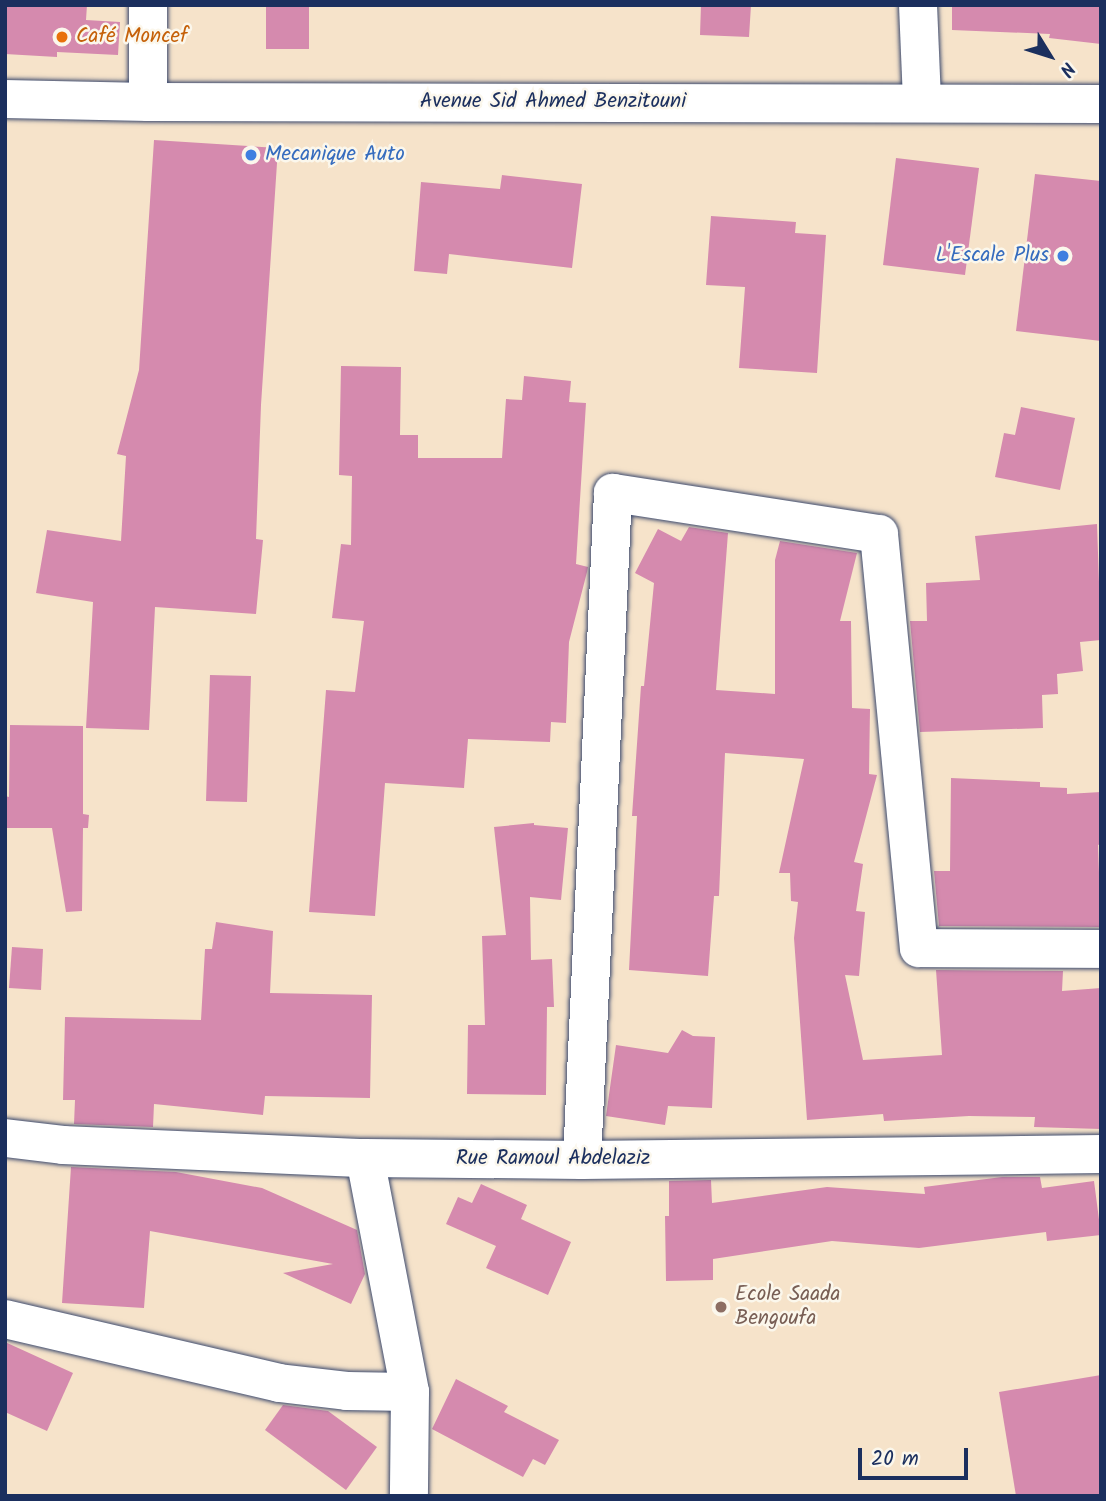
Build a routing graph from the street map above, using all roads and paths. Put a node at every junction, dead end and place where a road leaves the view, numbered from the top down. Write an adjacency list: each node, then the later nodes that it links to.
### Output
1 (148, 5): 4 (street)
2 (918, 5): 5 (street)
3 (5, 99): 4 (street, Avenue Sid Ahmed Benzitouni)
4 (148, 102): 5 (street, Avenue Sid Ahmed Benzitouni)
5 (922, 102): 6 (street, Avenue Sid Ahmed Benzitouni)
6 (1101, 104)
7 (1101, 949): 11 (street)
8 (5, 1138): 10 (street, Rue Ramoul Abdelaziz)
9 (1101, 1154): 11 (street, Rue Ramoul Abdelaziz)
10 (365, 1158): 11 (street, Rue Ramoul Abdelaziz); 13 (street)
11 (582, 1160)
12 (5, 1319): 13 (street)
13 (410, 1392): 14 (street)
14 (409, 1496)

